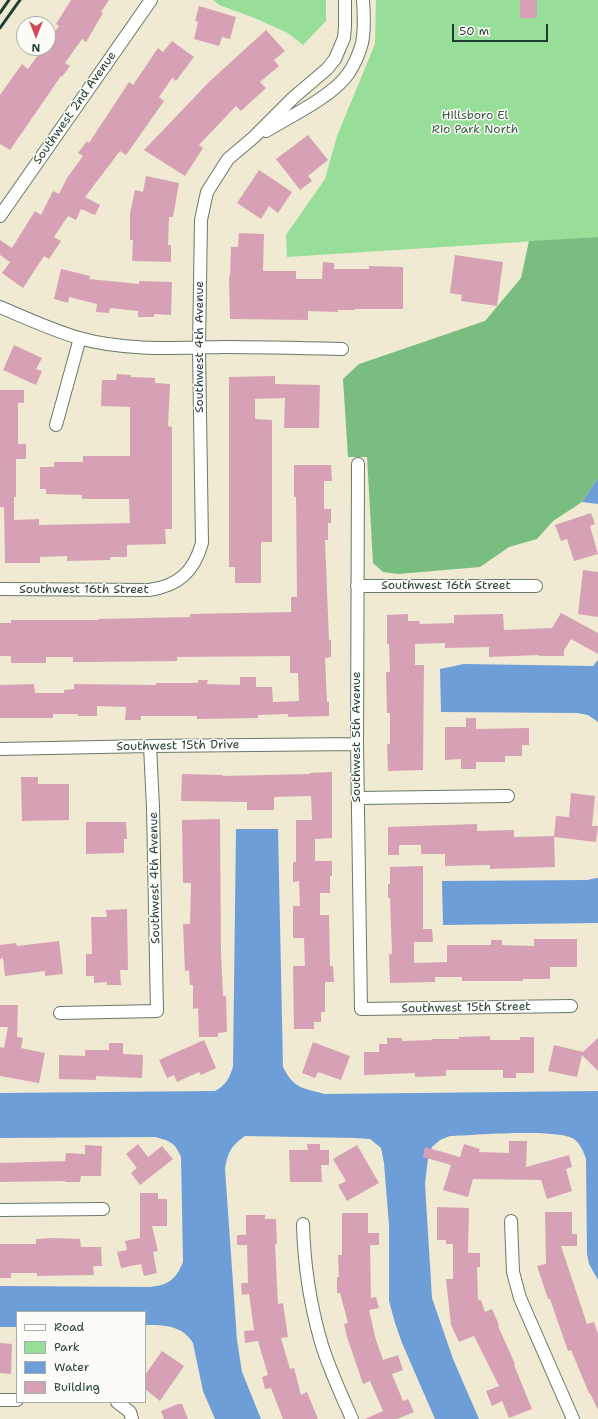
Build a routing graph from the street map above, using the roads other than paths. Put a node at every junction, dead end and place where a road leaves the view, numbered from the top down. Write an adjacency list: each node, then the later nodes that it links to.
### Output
1 (151, 0): 9 (street, Southwest 2nd Avenue)
2 (345, 0): 4 (street, Southwest 4th Avenue)
3 (363, 0): 5 (street, Southwest 4th Avenue)
4 (327, 69): 5 (street); 6 (street, Southwest 4th Avenue)
5 (340, 83): 7 (street, Southwest 4th Avenue)
6 (294, 97): 7 (street); 8 (street, Southwest 4th Avenue)
7 (306, 108): 8 (street, Southwest 4th Avenue)
8 (254, 137): 12 (street, Southwest 4th Avenue)
9 (0, 216)
10 (0, 307): 11 (street)
11 (80, 338): 12 (street); 14 (street)
12 (200, 348): 13 (street); 16 (street, Southwest 4th Avenue)
13 (342, 348)
14 (56, 425)
15 (358, 464): 17 (street, Southwest 5th Avenue)
16 (187, 572): 19 (street, Southwest 16th Street)
17 (357, 586): 18 (street, Southwest 16th Street); 20 (street, Southwest 5th Avenue)
18 (536, 586)
19 (0, 589)
20 (357, 744): 21 (street, Southwest 15th Drive); 24 (street, Southwest 5th Avenue)
21 (150, 746): 22 (street, Southwest 15th Drive); 27 (street, Southwest 4th Avenue)
22 (0, 749)
23 (508, 796): 24 (street)
24 (358, 798): 26 (street, Southwest 5th Avenue)
25 (571, 1006): 26 (street, Southwest 15th Street)
26 (361, 1009)
27 (60, 1012)
28 (103, 1209): 29 (street)
29 (0, 1210)
30 (511, 1221): 37 (street)
31 (303, 1224): 36 (street)
32 (0, 1400): 33 (street)
33 (16, 1400)
34 (119, 1403): 35 (street)
35 (132, 1419)
36 (352, 1419)
37 (573, 1419)

